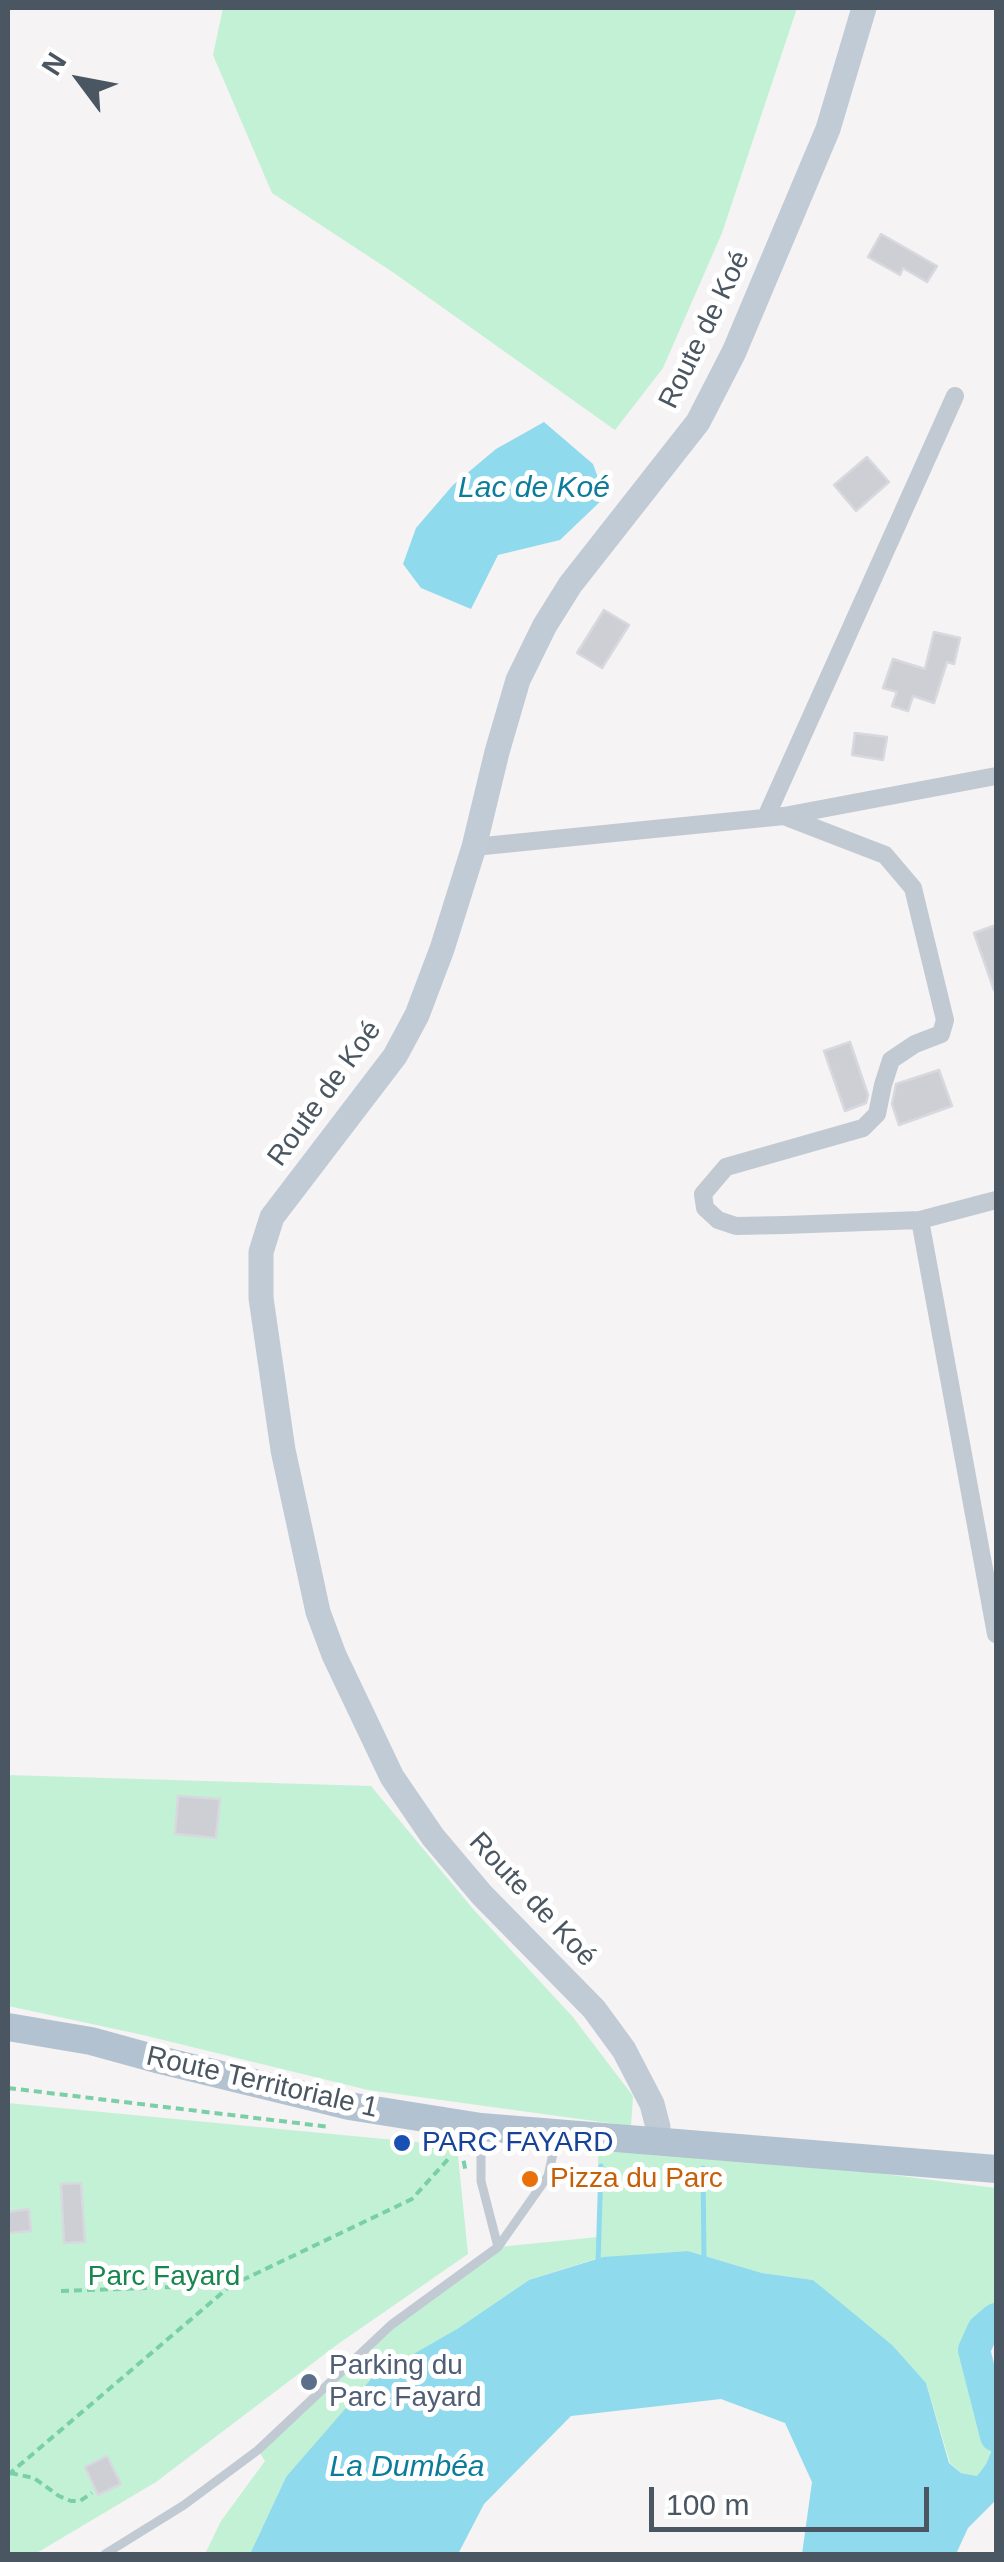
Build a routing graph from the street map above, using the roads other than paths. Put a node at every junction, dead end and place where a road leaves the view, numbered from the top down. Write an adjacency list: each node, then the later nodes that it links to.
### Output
1 (864, 8): 5 (street, Route de Koé)
2 (955, 396): 4 (street)
3 (996, 776): 4 (street)
4 (775, 816): 5 (street); 7 (street)
5 (474, 847): 12 (street, Route de Koé)
6 (996, 1200): 7 (street)
7 (920, 1220): 8 (street)
8 (996, 1634)
9 (8, 2027): 11 (main road, Route Territoriale 1)
10 (558, 2133): 11 (main road, Route Territoriale 1); 12 (main road, Route Territoriale 1); 14 (lane)
11 (468, 2135): 14 (lane)
12 (658, 2140): 13 (main road, Route Territoriale 1)
13 (996, 2169)
14 (498, 2247): 15 (lane)
15 (104, 2554)

